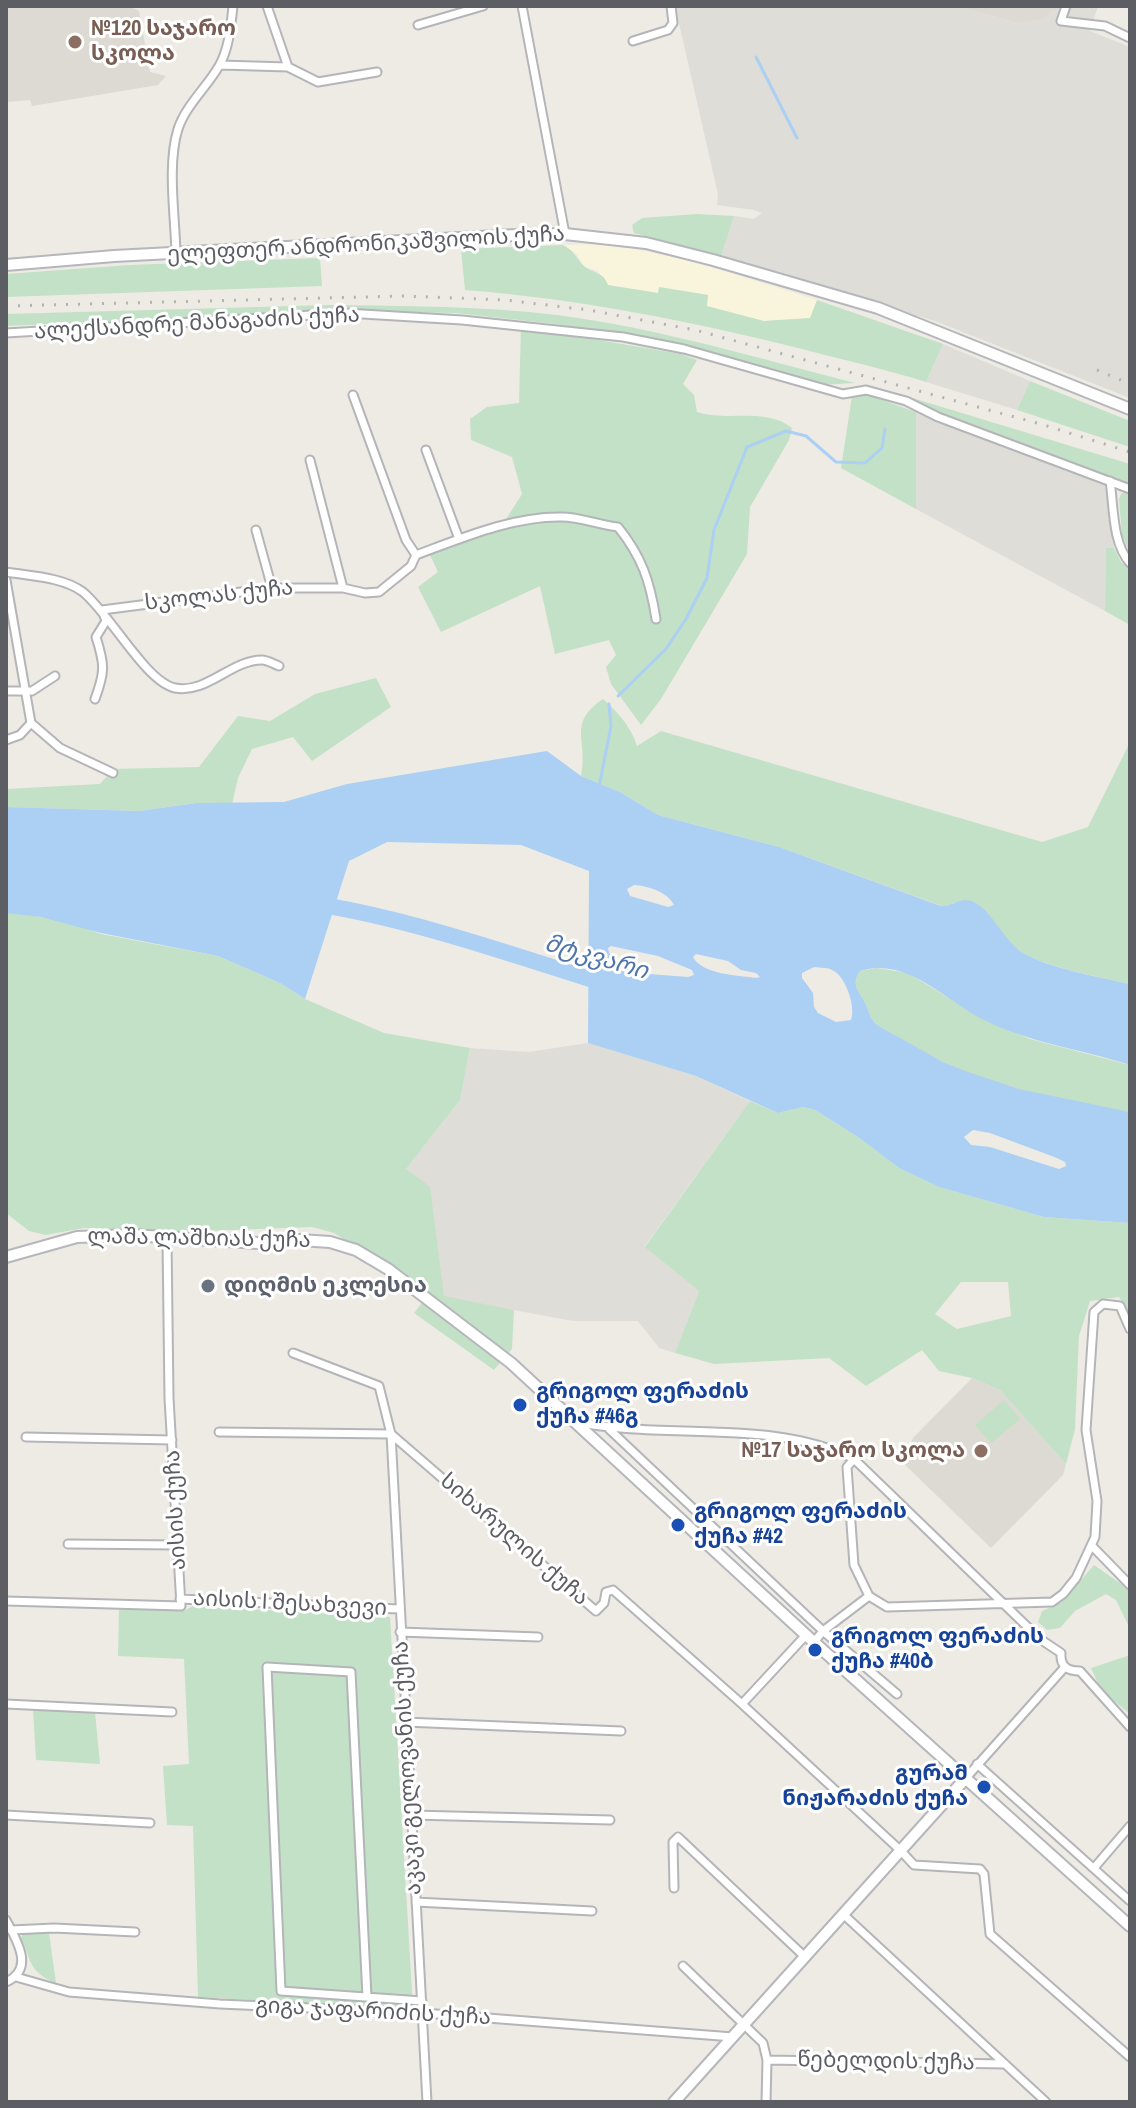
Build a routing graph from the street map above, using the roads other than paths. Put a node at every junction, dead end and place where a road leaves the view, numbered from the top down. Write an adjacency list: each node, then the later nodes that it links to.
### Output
1 (233, 6): 10 (street)
2 (267, 6): 11 (street)
3 (483, 6): 7 (street)
4 (522, 6): 13 (street)
5 (671, 6): 9 (street)
6 (1066, 6): 8 (street)
7 (418, 25)
8 (1130, 38)
9 (633, 41)
10 (220, 65): 11 (street); 14 (street)
11 (288, 67): 12 (street)
12 (377, 72)
13 (565, 234): 14 (street, ელეფთერ ანდრონიკაშვილის ქუჩა); 18 (street, ელეფთერ ანდრონიკაშვილის ქუჩა)
14 (176, 253): 15 (street, ელეფთერ ანდრონიკაშვილის ქუჩა)
15 (6, 265)
16 (6, 333): 21 (street, ალექსანდრე მანაგაძის ქუჩა)
17 (353, 395): 25 (street)
18 (1130, 409)
19 (426, 450): 24 (street)
20 (310, 460): 30 (street)
21 (1110, 481): 22 (street, ალექსანდრე მანაგაძის ქუჩა); 26 (street)
22 (1130, 489)
23 (256, 530): 29 (street)
24 (459, 539): 25 (street, სკოლას ქუჩა); 33 (street, სკოლას ქუჩა)
25 (416, 555): 30 (street, სკოლას ქუჩა)
26 (1130, 563)
27 (6, 572): 31 (street)
28 (6, 580): 32 (street)
29 (272, 588): 30 (street, სკოლას ქუჩა); 31 (street, სკოლას ქუჩა)
30 (343, 588)
31 (102, 610): 34 (street); 38 (street)
32 (9, 618): 36 (street)
33 (656, 619)
34 (279, 666)
35 (55, 676): 36 (street)
36 (26, 689): 37 (street); 39 (street)
37 (6, 691)
38 (95, 699)
39 (31, 723): 40 (street); 41 (street)
40 (6, 740)
41 (113, 773)
42 (167, 1239): 43 (street, ლაშა ლაშხიას ქუჩა); 46 (street, ლაშა ლაშხიას ქუჩა); 51 (street, აისის ქუჩა)
43 (6, 1257)
44 (1130, 1329): 55 (street)
45 (293, 1353): 49 (street, აკაკი გელოვანის ქუჩა)
46 (574, 1421): 47 (street); 65 (street, ლაშა ლაშხიას ქუჩა)
47 (609, 1429): 52 (street); 62 (street)
48 (219, 1432): 49 (street)
49 (391, 1434): 61 (street, აკაკი გელოვანის ქუჩა); 69 (street, სიხარულის ქუჩა)
50 (26, 1437): 51 (street)
51 (172, 1440): 54 (street, აისის ქუჩა)
52 (854, 1459): 57 (street); 60 (street)
53 (68, 1544): 54 (street)
54 (178, 1545): 58 (street, აისის ქუჩა)
55 (1093, 1547): 56 (street); 60 (street)
56 (1130, 1585)
57 (869, 1596): 60 (street); 62 (street)
58 (180, 1599): 59 (street, აისის ქუჩა); 61 (street, აისის I შესახვევი)
59 (6, 1601)
60 (1005, 1604): 66 (street)
61 (399, 1609): 63 (street, აკაკი გელოვანის ქუჩა)
62 (823, 1631): 65 (street); 67 (street)
63 (400, 1632): 64 (street); 71 (street, აკაკი გელოვანის ქუჩა)
64 (538, 1637)
65 (810, 1638): 69 (street); 75 (street, ლაშა ლაშხიას ქუჩა)
66 (1065, 1667): 72 (street); 74 (street)
67 (897, 1694)
68 (6, 1704): 70 (street)
69 (742, 1704): 81 (street, სიხარულის ქუჩა)
70 (172, 1712)
71 (405, 1722): 73 (street); 77 (street, აკაკი გელოვანის ქუჩა)
72 (1130, 1727)
73 (621, 1731)
74 (977, 1764): 75 (street); 82 (street)
75 (965, 1779): 81 (street); 89 (street, ლაშა ლაშხიას ქუჩა)
76 (6, 1815): 79 (street)
77 (412, 1815): 78 (street); 85 (street, აკაკი გელოვანის ქუჩა)
78 (610, 1820)
79 (150, 1823)
80 (1130, 1826): 82 (street)
81 (900, 1850): 87 (street); 101 (street, სიხარულის ქუჩა)
82 (1094, 1868): 84 (street)
83 (674, 1888): 92 (street)
84 (1130, 1901)
85 (416, 1902): 86 (street); 97 (street, აკაკი გელოვანის ქუჩა)
86 (592, 1911)
87 (843, 1914): 92 (street); 103 (street, წებელდის ქუჩა)
88 (6, 1920): 90 (street)
89 (1130, 1926)
90 (11, 1930): 91 (street); 94 (street)
91 (135, 1932)
92 (805, 1957): 99 (street)
93 (683, 1966): 99 (street)
94 (16, 1977): 95 (street); 98 (street, გიგა ჯაფარიძის ქუჩა)
95 (6, 1982)
96 (367, 1997): 96 (street); 97 (street)
97 (422, 2001): 98 (street, აკაკი გელოვანის ქუჩა)
98 (423, 2013): 100 (street, გიგა ჯაფარიძის ქუჩა); 104 (street, აკაკი გელოვანის ქუჩა)
99 (744, 2024): 100 (street); 102 (street)
100 (733, 2037): 105 (street)
101 (1130, 2057)
102 (767, 2060): 103 (street, წებელდის ქუჩა); 106 (street)
103 (1005, 2064): 107 (street, წებელდის ქუჩა)
104 (427, 2102)
105 (674, 2102)
106 (766, 2102)
107 (1046, 2102)

